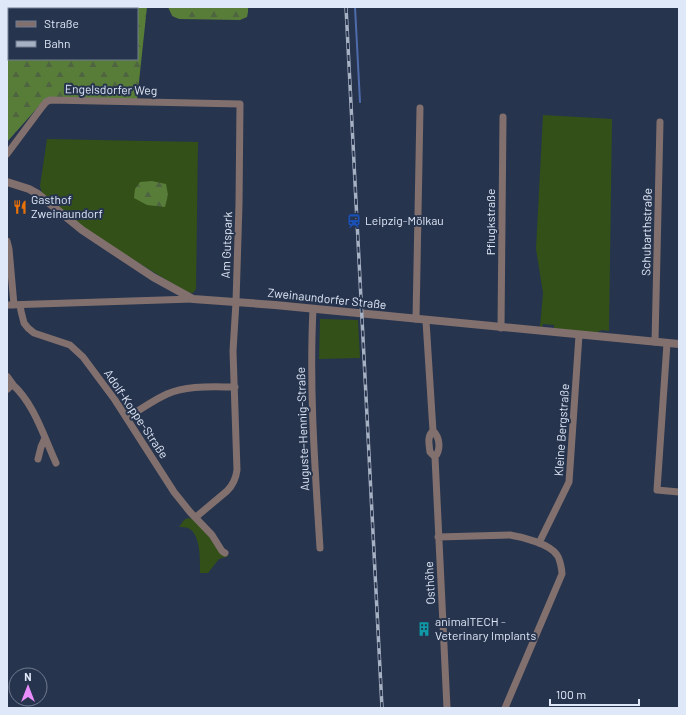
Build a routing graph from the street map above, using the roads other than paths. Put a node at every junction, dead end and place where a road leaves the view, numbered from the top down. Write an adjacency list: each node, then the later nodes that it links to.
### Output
1 (240, 104): 5 (street, Engelsdorfer Weg); 9 (street, Am Gutspark)
2 (420, 108): 12 (street)
3 (503, 118): 14 (street, Pflugkstraße)
4 (660, 122): 16 (street, Schubarthstraße)
5 (7, 154)
6 (7, 182): 8 (street, Zweinaundorfer Straße)
7 (7, 242): 10 (street, Adolf-Koppe-Straße)
8 (193, 299): 9 (street, Zweinaundorfer Straße); 10 (street)
9 (236, 302): 11 (street, Zweinaundorfer Straße); 20 (street, Am Gutspark)
10 (14, 305): 21 (street, Adolf-Koppe-Straße)
11 (313, 309): 12 (street, Zweinaundorfer Straße); 29 (street, Auguste-Hennig-Straße)
12 (416, 319): 13 (street, Zweinaundorfer Straße)
13 (426, 321): 14 (street, Zweinaundorfer Straße); 27 (street, Osthöhe)
14 (501, 328): 15 (street, Zweinaundorfer Straße)
15 (579, 335): 16 (street, Zweinaundorfer Straße); 28 (street, Kleine Bergstraße)
16 (655, 342): 17 (street, Zweinaundorfer Straße)
17 (667, 343): 18 (street, Zweinaundorfer Straße); 25 (street)
18 (679, 344)
19 (9, 384): 22 (street)
20 (235, 387): 21 (street); 26 (street, Am Gutspark)
21 (127, 418): 26 (street, Adolf-Koppe-Straße)
22 (45, 438): 23 (street); 24 (street)
23 (38, 459)
24 (56, 463)
25 (679, 492)
26 (196, 517): 30 (street, Adolf-Koppe-Straße)
27 (438, 537): 28 (street); 31 (street, Osthöhe)
28 (539, 543): 32 (street)
29 (320, 548)
30 (225, 553)
31 (447, 708)
32 (505, 708)

